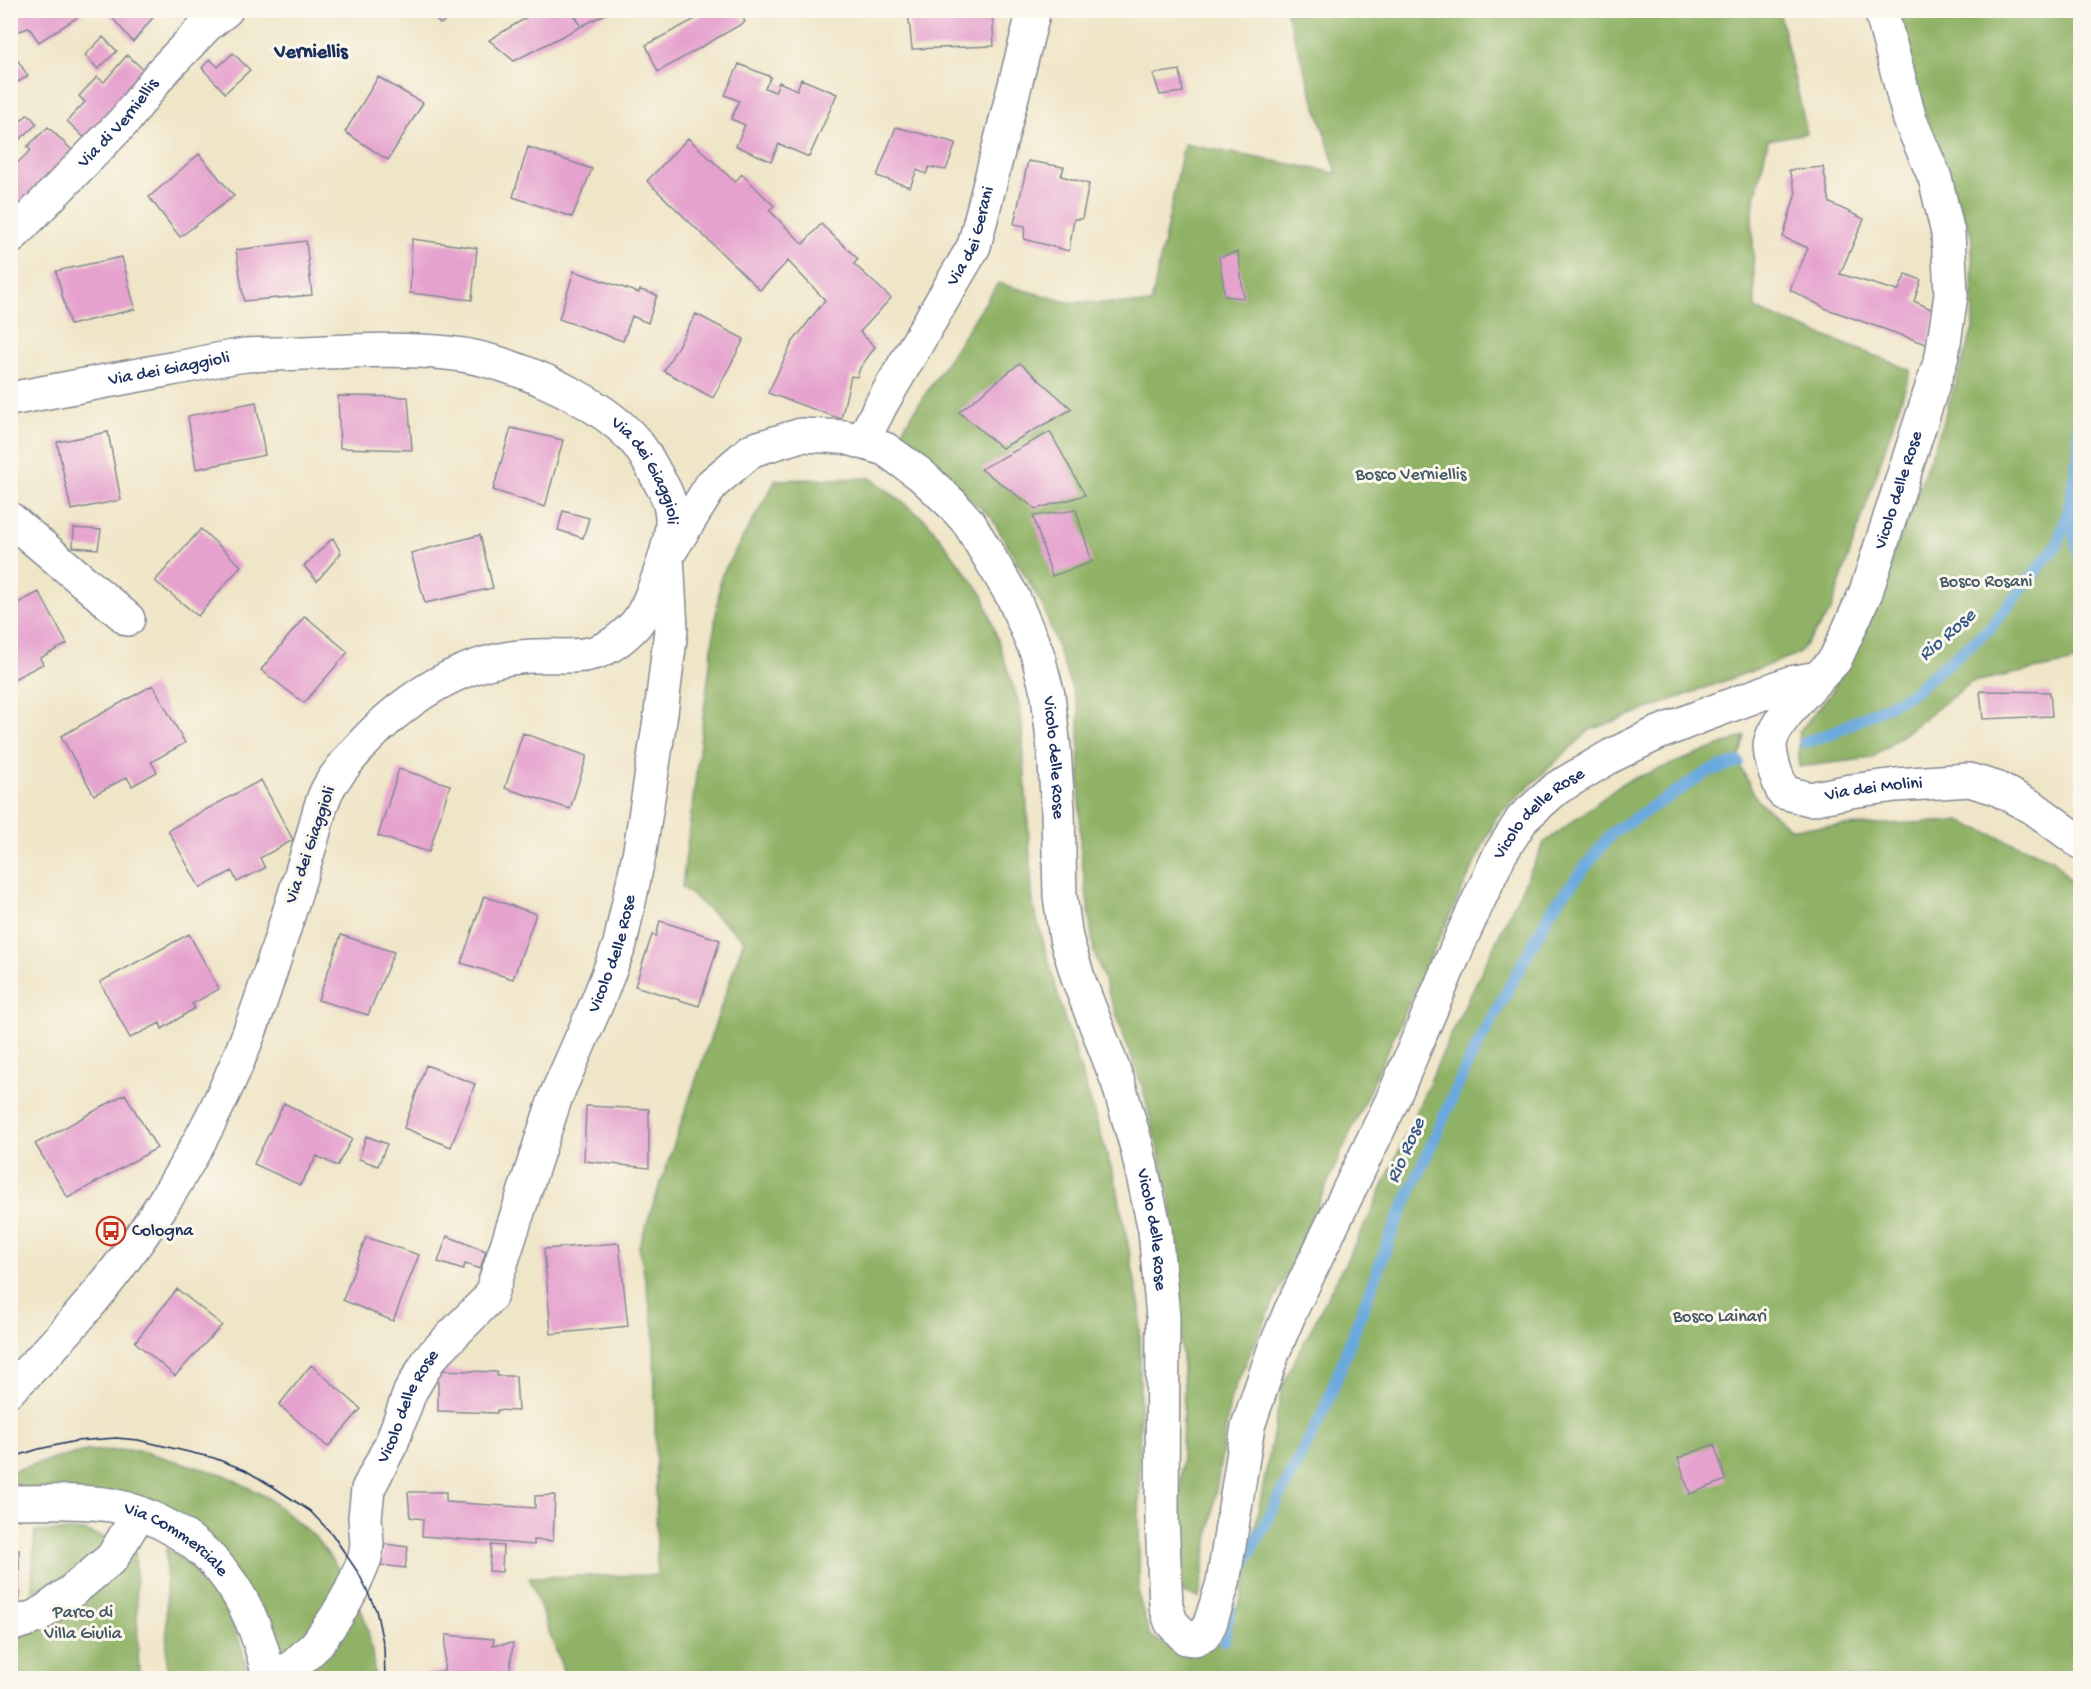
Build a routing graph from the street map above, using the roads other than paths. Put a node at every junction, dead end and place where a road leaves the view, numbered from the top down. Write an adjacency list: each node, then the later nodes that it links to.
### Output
1 (226, 10): 4 (street, Via di Verniellis)
2 (1034, 10): 6 (street, Via dei Gerani)
3 (1881, 10): 10 (street, Vicolo delle Rose)
4 (10, 238)
5 (10, 399): 8 (street, Via dei Giaggioli)
6 (862, 442): 8 (street, Vicolo delle Rose); 10 (street, Vicolo delle Rose)
7 (10, 519): 9 (street)
8 (667, 556): 12 (street, Via dei Giaggioli); 16 (street, Vicolo delle Rose)
9 (128, 619)
10 (1818, 678): 11 (street, Via dei Molini)
11 (2080, 842)
12 (10, 1389)
13 (10, 1502): 14 (street, Via Commerciale)
14 (139, 1513): 15 (street); 16 (street, Via Commerciale)
15 (10, 1625)
16 (269, 1678)

